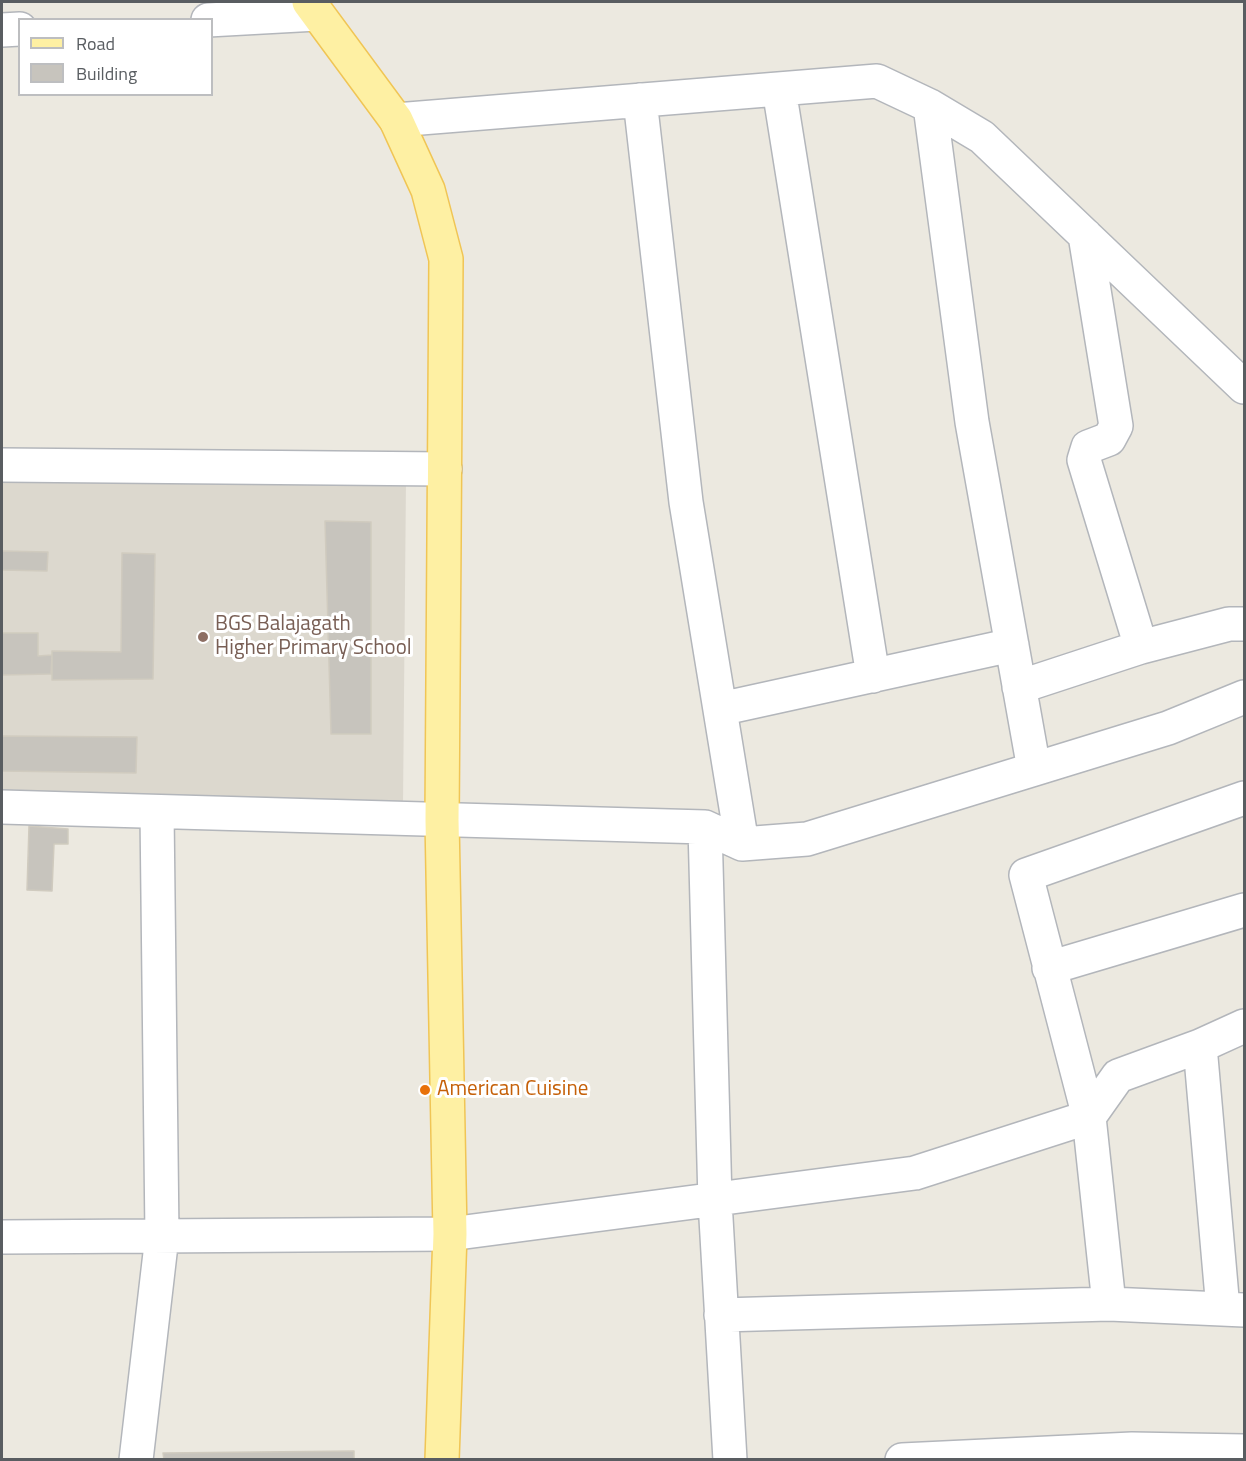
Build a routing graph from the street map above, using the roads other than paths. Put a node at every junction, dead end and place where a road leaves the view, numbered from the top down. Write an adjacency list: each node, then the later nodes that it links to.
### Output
1 (313, 8): 2 (street); 8 (main road)
2 (213, 19)
3 (18, 29): 4 (street)
4 (2, 30)
5 (779, 89): 6 (street); 7 (street); 16 (street)
6 (640, 100): 8 (street); 19 (street)
7 (930, 106): 9 (street); 14 (street)
8 (396, 120): 12 (main road)
9 (1085, 235): 10 (street); 15 (street)
10 (1245, 387)
11 (2, 465): 12 (street)
12 (445, 469): 24 (main road)
13 (1245, 624): 15 (street)
14 (1012, 645): 16 (street); 17 (street)
15 (1141, 646): 17 (street)
16 (873, 676): 19 (street)
17 (1019, 687): 20 (street)
18 (1245, 697): 20 (street)
19 (720, 709): 26 (street)
20 (1034, 769): 26 (street)
21 (1245, 798): 28 (street)
22 (2, 807): 23 (street)
23 (157, 812): 24 (street); 34 (street)
24 (442, 820): 25 (street); 33 (main road)
25 (705, 826): 26 (street); 32 (street)
26 (742, 844)
27 (1245, 910): 28 (street)
28 (1049, 968): 31 (street)
29 (1245, 1026): 30 (street)
30 (1200, 1046): 31 (street); 37 (street)
31 (1089, 1117): 32 (street); 36 (street)
32 (715, 1201): 33 (street); 38 (street)
33 (450, 1234): 34 (street); 41 (main road)
34 (162, 1236): 35 (street); 40 (street)
35 (2, 1237)
36 (1109, 1304): 37 (street); 38 (street)
37 (1234, 1310)
38 (721, 1315): 42 (street)
39 (1228, 1454): 43 (street)
40 (136, 1460)
41 (442, 1460)
42 (730, 1460)
43 (902, 1460)

